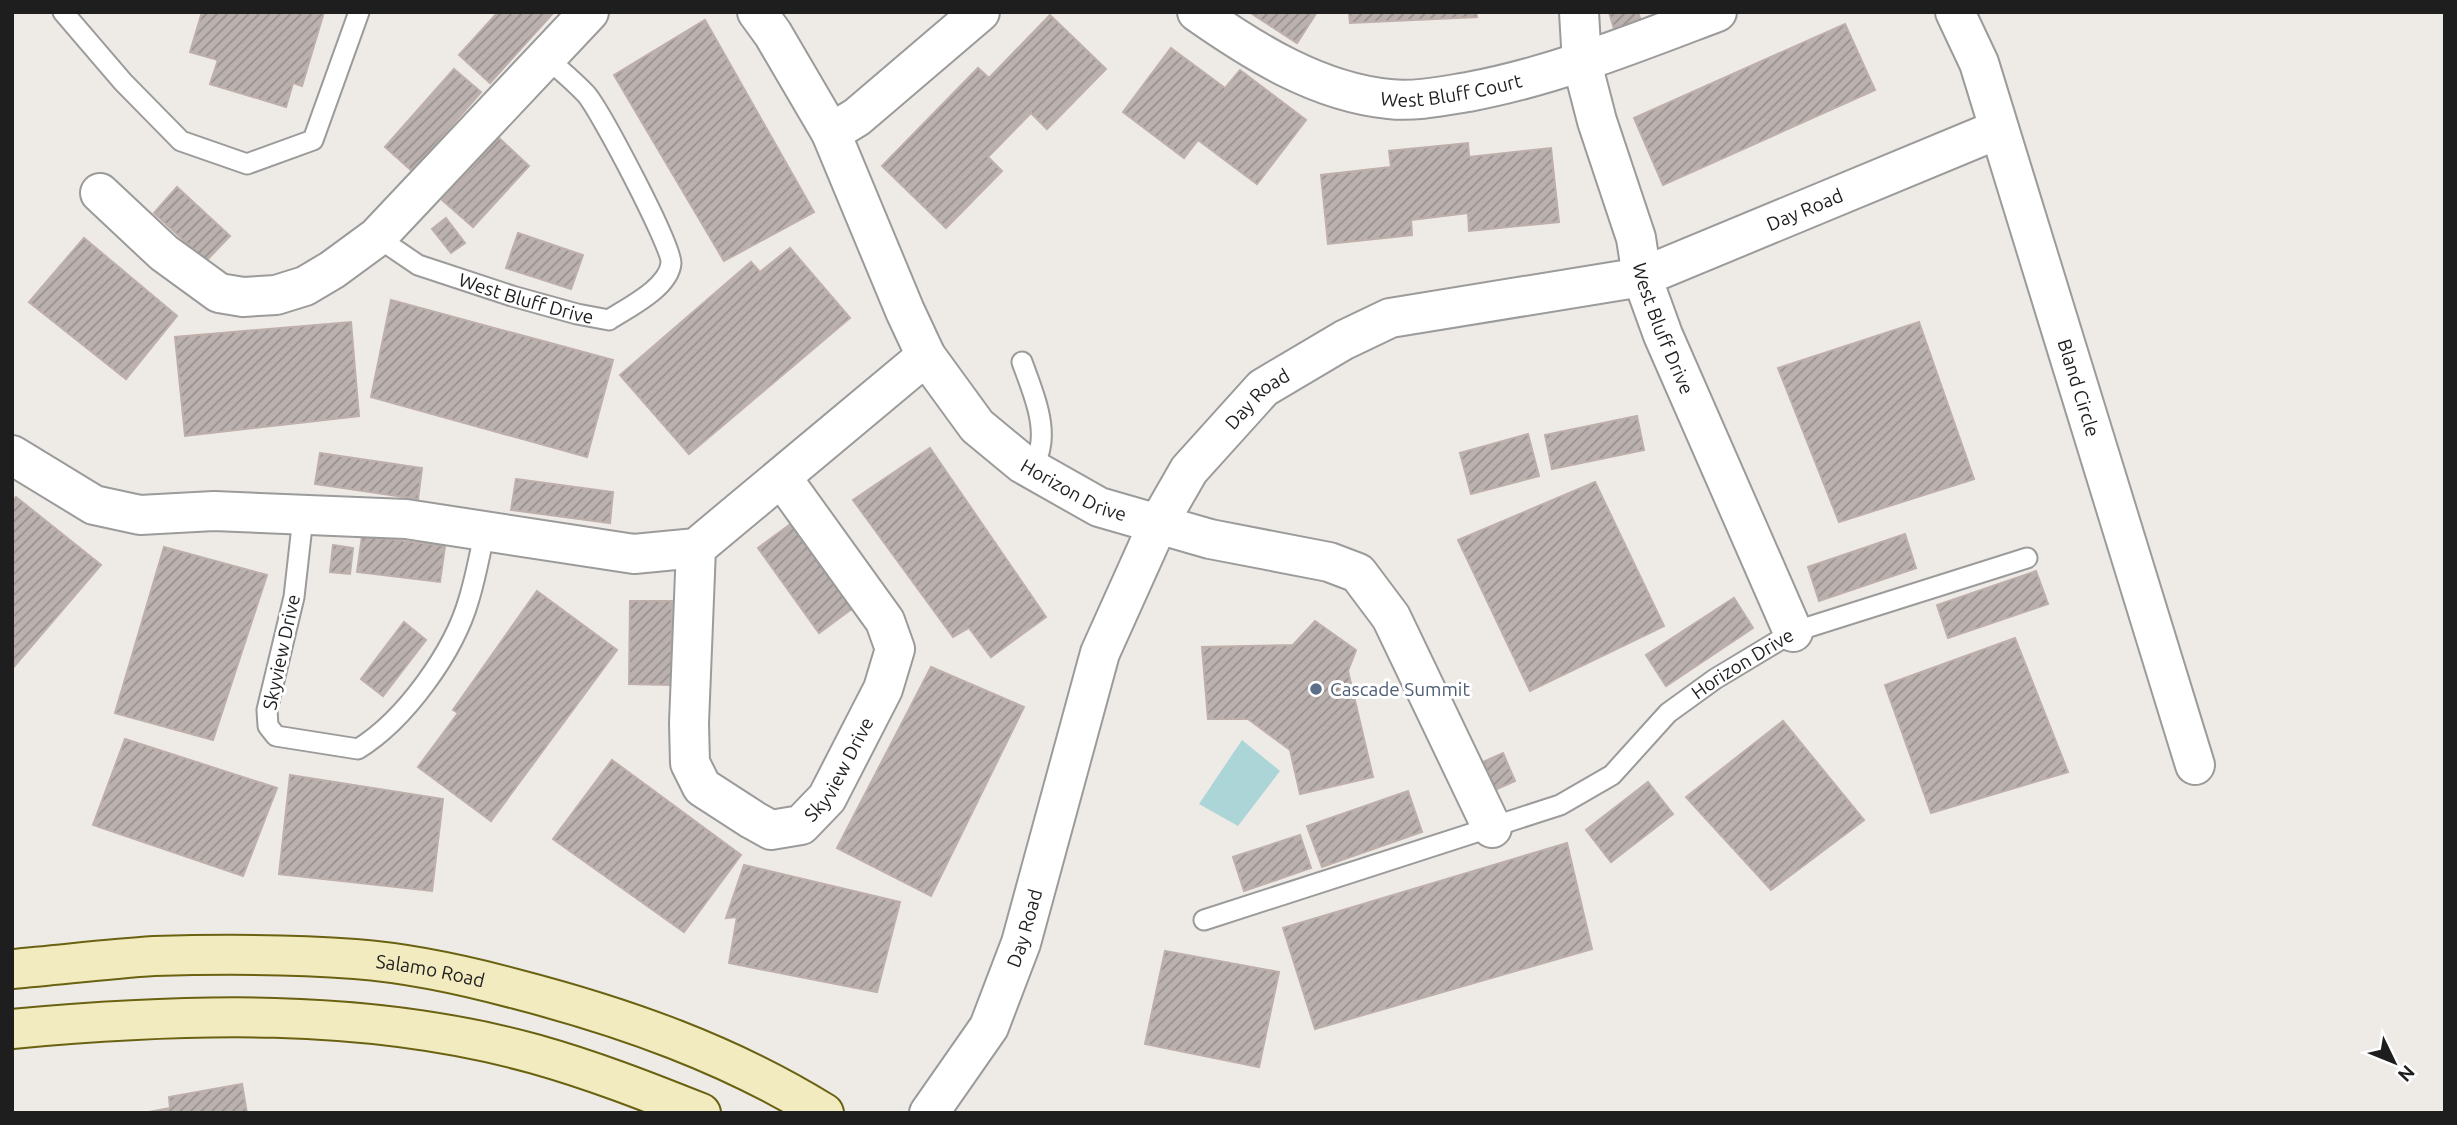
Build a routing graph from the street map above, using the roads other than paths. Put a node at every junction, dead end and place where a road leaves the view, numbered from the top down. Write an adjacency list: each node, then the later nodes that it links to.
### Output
1 (63, 12): 2 (lane)
2 (359, 12)
3 (589, 12): 10 (street)
4 (757, 12): 13 (street, Horizon Drive)
5 (980, 12): 13 (street)
6 (1197, 12): 11 (street, West Bluff Court)
7 (1579, 12): 11 (street, West Bluff Drive)
8 (1717, 12): 11 (street, West Bluff Court)
9 (1955, 12): 12 (street, Bland Circle)
10 (546, 57): 15 (street); 15 (lane, West Bluff Drive)
11 (1582, 63): 16 (street, West Bluff Drive)
12 (1999, 129): 16 (street, Day Road); 28 (street, Bland Circle)
13 (831, 133): 17 (street, Horizon Drive)
14 (100, 193): 15 (street)
15 (377, 237)
16 (1642, 277): 23 (street, Day Road); 27 (street, West Bluff Drive)
17 (926, 356): 20 (street, Horizon Drive); 21 (street)
18 (1022, 362): 20 (lane)
19 (14, 458): 22 (street)
20 (1032, 469): 23 (street, Horizon Drive)
21 (782, 478): 25 (street); 25 (street, Skyview Drive)
22 (303, 517): 24 (street); 24 (lane, Skyview Drive)
23 (1158, 524): 29 (street, Horizon Drive); 35 (street, Day Road)
24 (485, 530): 25 (street)
25 (696, 548)
26 (2027, 558): 27 (lane, Horizon Drive)
27 (1793, 632): 29 (lane, Horizon Drive)
28 (2195, 765)
29 (1492, 828): 30 (lane, Horizon Drive)
30 (1204, 920)
31 (12, 969): 34 (main road, Salamo Road)
32 (12, 1029): 33 (main road)
33 (701, 1113)
34 (824, 1113)
35 (929, 1113)

